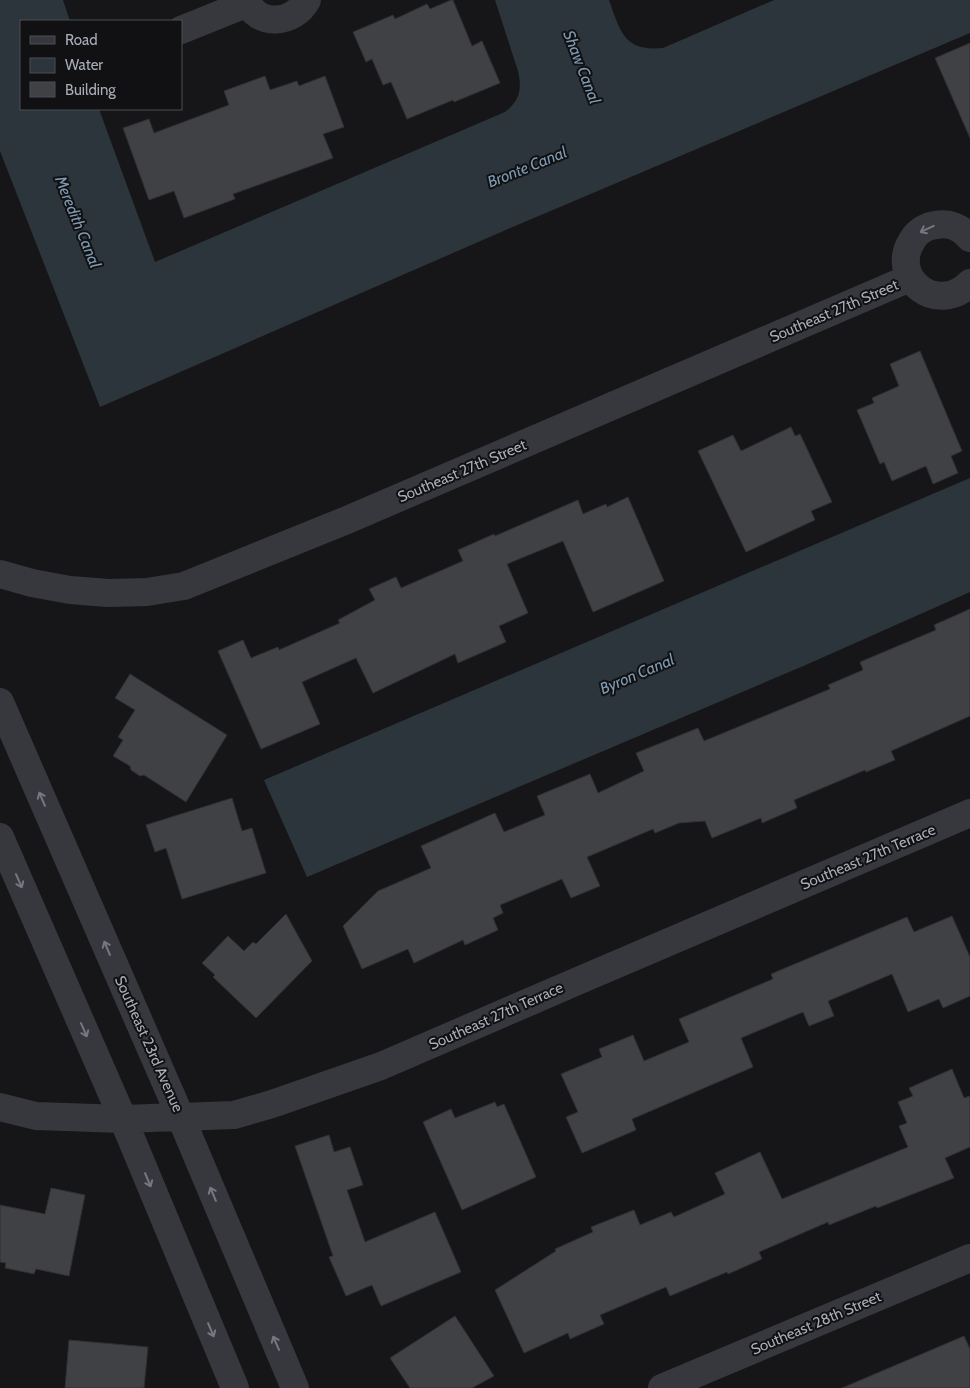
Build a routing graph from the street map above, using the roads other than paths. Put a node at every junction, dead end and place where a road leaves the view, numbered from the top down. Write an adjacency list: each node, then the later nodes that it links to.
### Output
1 (307, 0): 2 (street)
2 (247, 2): 3 (street)
3 (182, 30)
4 (970, 238): 5 (street, Southeast 27th Street, one-way to 5)
5 (910, 278): 6 (street, Southeast 27th Street); 7 (street, Southeast 27th Street)
6 (970, 282)
7 (0, 574)
8 (0, 702): 12 (street, Southeast 23rd Avenue, one-way to 8)
9 (970, 813): 12 (street, Southeast 27th Terrace)
10 (0, 837): 13 (street, one-way to 13)
11 (0, 1107): 13 (street, Southeast 27th Terrace)
12 (181, 1118): 13 (street, Southeast 27th Terrace); 16 (street, Southeast 23rd Avenue, one-way to 12)
13 (123, 1119): 15 (street, one-way to 15)
14 (970, 1258): 17 (street, Southeast 28th Street)
15 (235, 1388)
16 (295, 1388)
17 (662, 1388)

